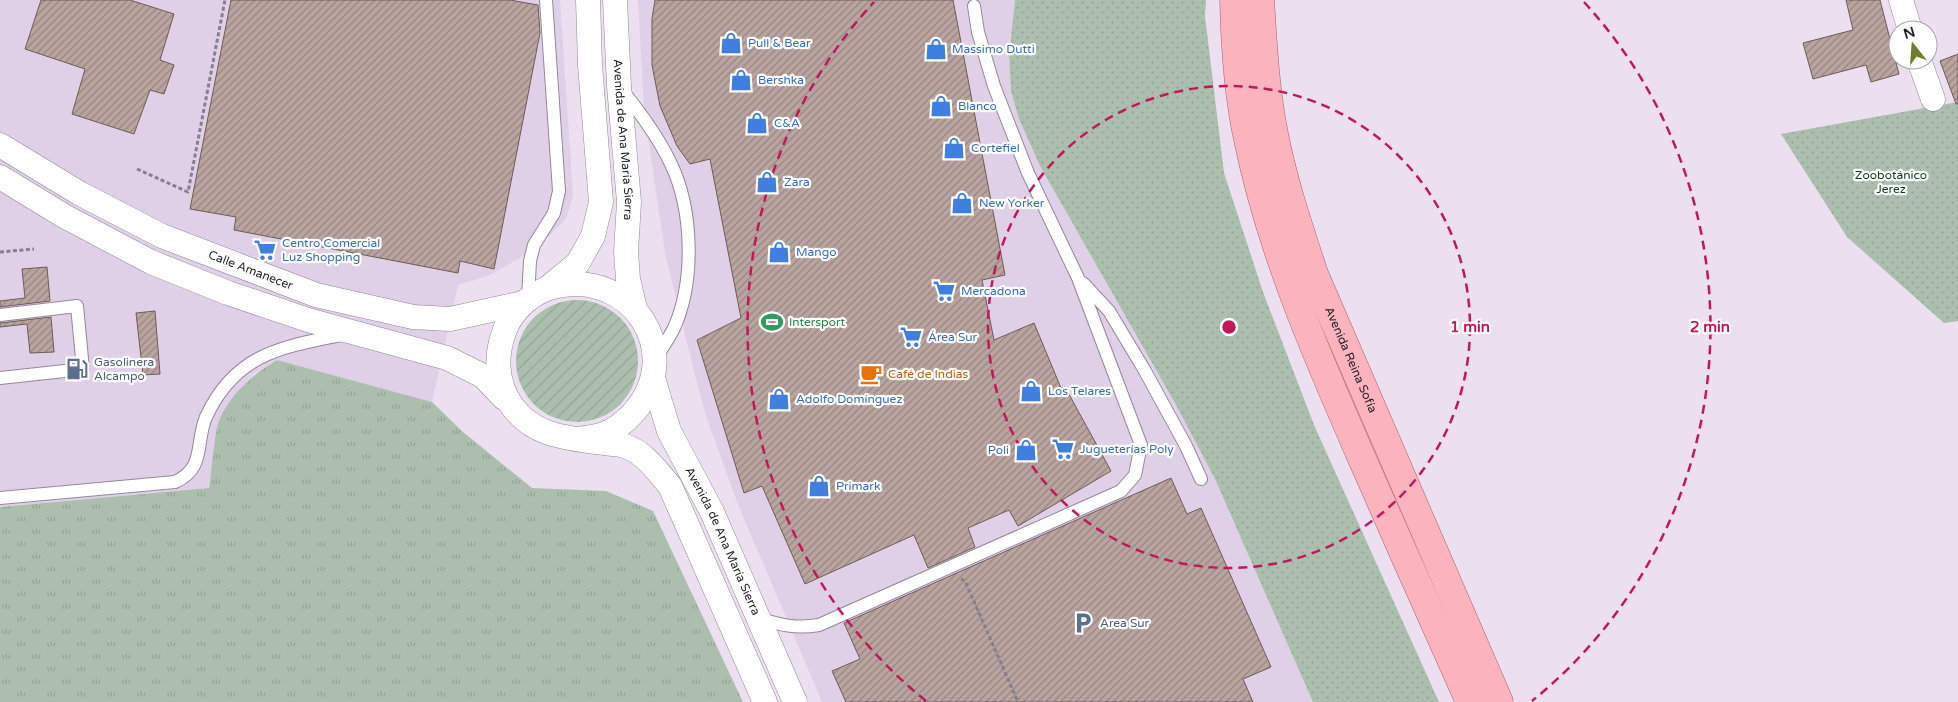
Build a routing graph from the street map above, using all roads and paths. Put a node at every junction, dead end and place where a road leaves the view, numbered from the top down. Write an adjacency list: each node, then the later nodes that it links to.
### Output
1 (225, 0): 14 (path)
2 (546, 0): 20 (lane)
3 (588, 0): 19 (street, Avenida de Ana María Sierra)
4 (615, 0): 11 (street, Avenida de Ana María Sierra)
5 (1234, 0): 35 (main road)
6 (1260, 0): 36 (main road, Avenida Reina Sofía)
7 (1901, 0): 9 (street)
8 (974, 6): 18 (lane)
9 (1907, 20)
10 (1923, 70): 12 (street)
11 (619, 86): 21 (street, Avenida de Ana María Sierra); 24 (lane)
12 (1933, 99)
13 (0, 145): 20 (street, Calle Amanecer)
14 (137, 169)
15 (0, 177): 23 (street)
16 (34, 249): 17 (path)
17 (0, 252)
18 (1078, 278): 28 (lane); 30 (lane)
19 (549, 288): 20 (street, Avenida de Ana María Sierra); 21 (street, Avenida de Ana María Sierra)
20 (526, 301): 26 (street, Avenida de Ana María Sierra)
21 (636, 309): 24 (street, Avenida de Ana María Sierra)
22 (0, 315): 25 (lane)
23 (354, 332): 26 (street); 29 (lane)
24 (654, 369): 27 (street, Avenida de Ana María Sierra); 31 (street, Avenida de Ana María Sierra)
25 (0, 378)
26 (512, 406): 27 (street, Avenida de Ana María Sierra)
27 (578, 440): 32 (street, Avenida de Ana María Sierra)
28 (1201, 479)
29 (0, 498)
30 (952, 566): 31 (lane); 34 (path)
31 (758, 618): 33 (street, Avenida de Ana María Sierra)
32 (765, 702)
33 (795, 702)
34 (1018, 702)
35 (1470, 702)
36 (1499, 702)

